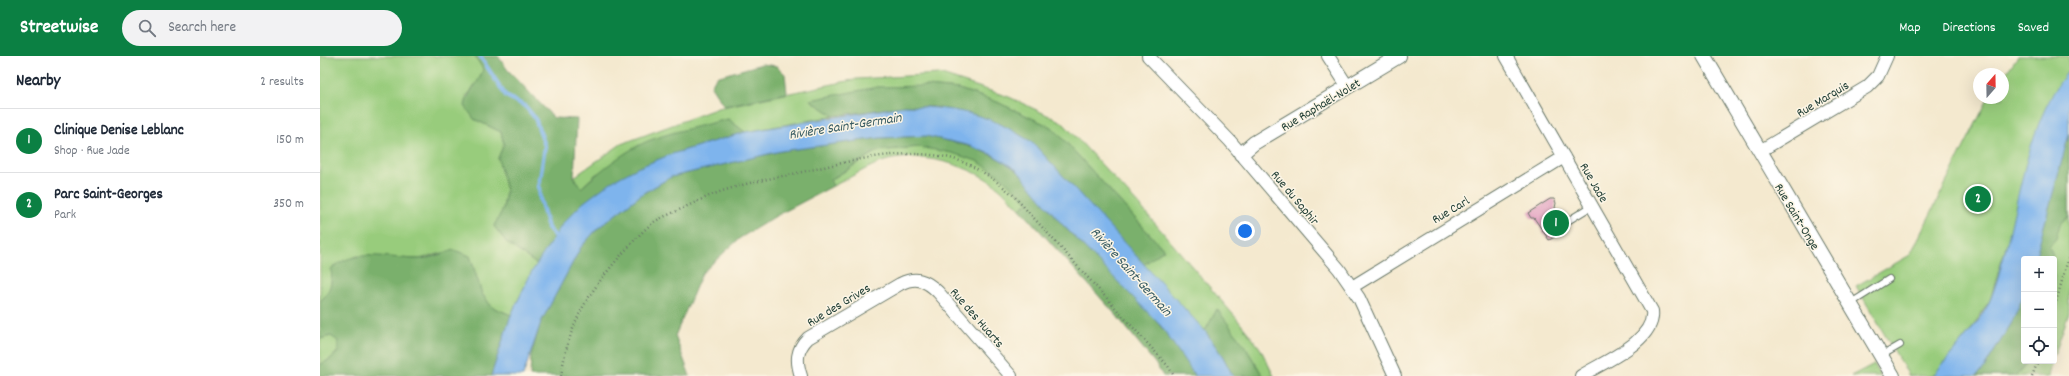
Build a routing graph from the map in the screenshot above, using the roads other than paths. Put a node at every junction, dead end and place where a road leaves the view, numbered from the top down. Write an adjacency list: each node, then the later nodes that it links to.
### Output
1 (1148, 56): 9 (street, Rue du Saphir)
2 (1328, 56): 7 (street)
3 (1399, 56): 7 (street, Rue Raphaël-Nolet)
4 (1506, 56): 10 (street, Rue Jade)
5 (1704, 56): 8 (street, Rue Saint-Onge)
6 (1888, 56): 8 (street, Rue Marquis)
7 (1348, 87): 9 (street, Rue Raphaël-Nolet)
8 (1760, 151): 16 (street, Rue Saint-Onge)
9 (1241, 154): 15 (street, Rue du Saphir)
10 (1564, 157): 11 (street, Rue Jade); 15 (street, Rue Carl)
11 (1592, 206): 12 (lane); 22 (street, Rue Jade)
12 (1566, 222)
13 (1889, 279): 16 (lane)
14 (921, 280): 19 (street, Rue des Grives); 20 (street, Rue des Huarts)
15 (1352, 286): 21 (street, Rue du Saphir)
16 (1851, 303): 18 (street, Rue Saint-Onge)
17 (1900, 344): 18 (lane)
18 (1881, 356): 23 (street, Rue Saint-Onge)
19 (801, 376)
20 (1011, 376)
21 (1395, 376)
22 (1581, 376)
23 (1893, 376)

